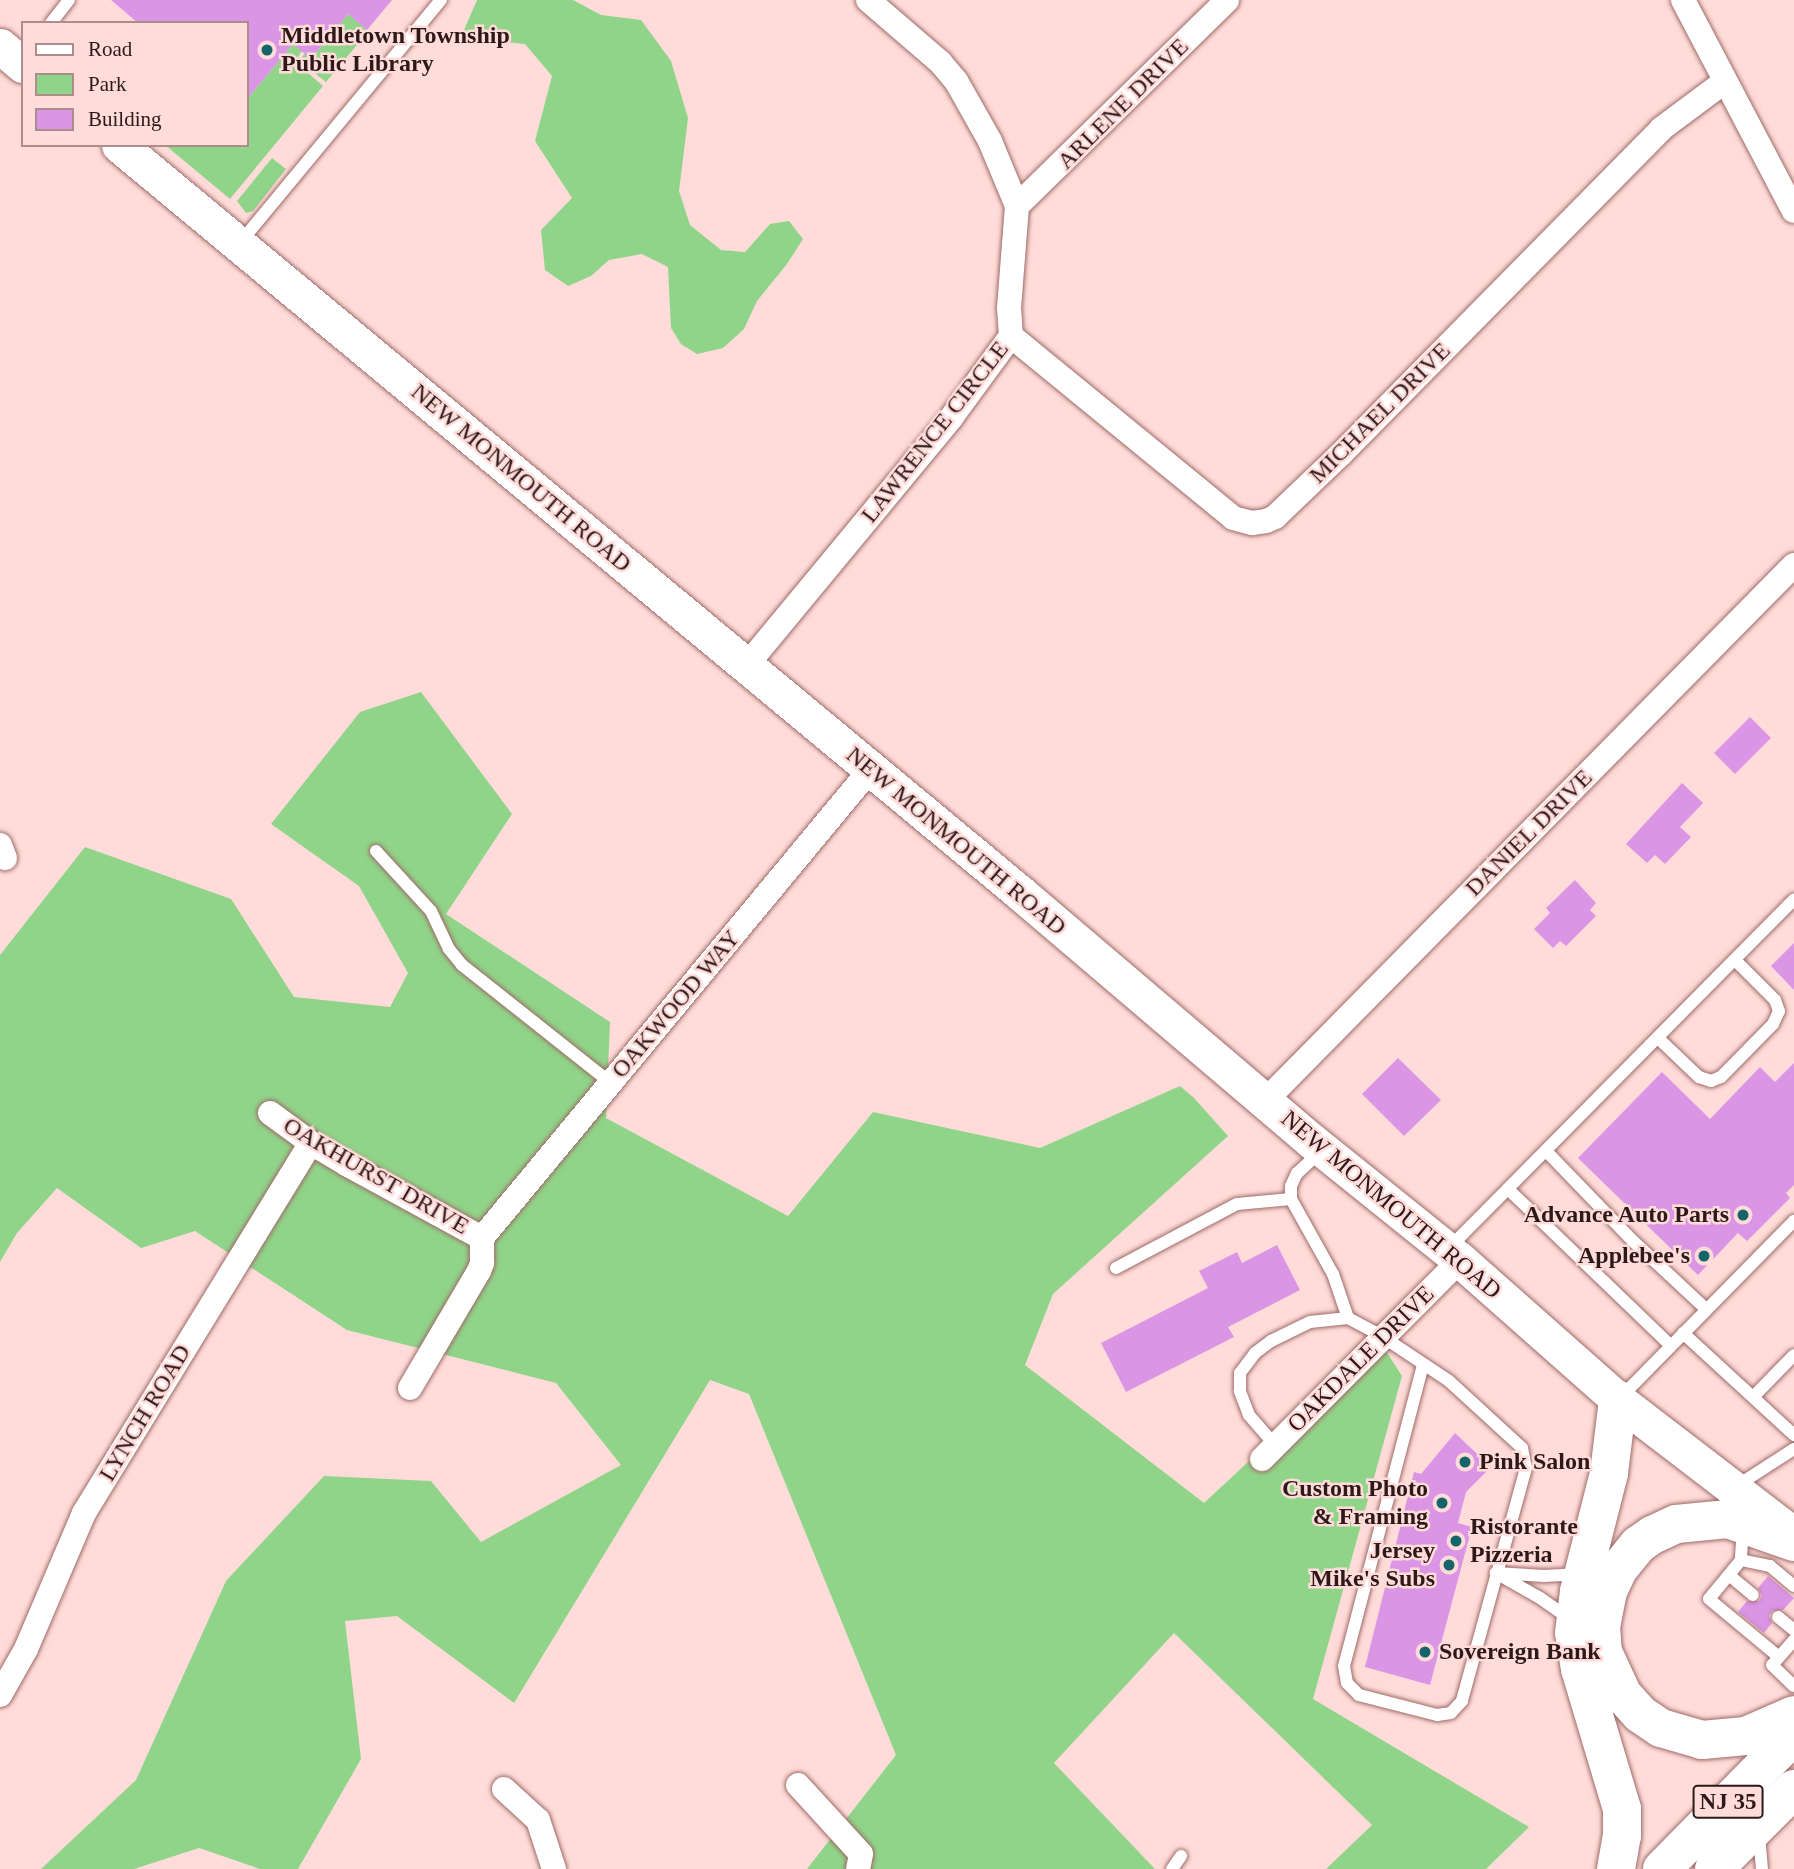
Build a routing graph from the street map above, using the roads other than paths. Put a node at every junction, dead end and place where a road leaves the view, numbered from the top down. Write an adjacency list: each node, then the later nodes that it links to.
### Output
1 (69, 0): 6 (lane)
2 (441, 0): 11 (lane)
3 (868, 0): 9 (street, LAWRENCE CIRCLE)
4 (1227, 0): 9 (street, ARLENE DRIVE)
5 (1683, 0): 7 (street)
6 (53, 21)
7 (1724, 82): 10 (street); 12 (street, MICHAEL DRIVE)
8 (121, 147): 11 (main road, NEW MONMOUTH ROAD)
9 (1017, 206): 12 (street, LAWRENCE CIRCLE)
10 (1794, 211)
11 (239, 244): 14 (main road, NEW MONMOUTH ROAD)
12 (1011, 336): 14 (street, LAWRENCE CIRCLE)
13 (1794, 565): 21 (street, DANIEL DRIVE)
14 (746, 666): 15 (main road, NEW MONMOUTH ROAD)
15 (870, 770): 20 (street, OAKWOOD WAY); 21 (main road, NEW MONMOUTH ROAD)
16 (376, 851): 20 (lane)
17 (1794, 899): 18 (lane)
18 (1735, 960): 19 (lane); 19 (lane)
19 (1658, 1038): 25 (lane)
20 (611, 1083): 29 (street, OAKWOOD WAY)
21 (1265, 1101): 24 (main road, NEW MONMOUTH ROAD)
22 (271, 1113): 23 (street, OAKHURST DRIVE)
23 (311, 1143): 29 (street, OAKHURST DRIVE); 60 (street, LYNCH ROAD)
24 (1322, 1149): 27 (lane); 30 (main road, NEW MONMOUTH ROAD)
25 (1546, 1151): 26 (lane); 32 (lane)
26 (1508, 1189): 30 (lane); 36 (lane)
27 (1291, 1199): 31 (lane); 33 (lane)
28 (1794, 1221): 32 (lane)
29 (482, 1238): 39 (street)
30 (1454, 1255): 35 (street, OAKDALE DRIVE); 41 (main road, NEW MONMOUTH ROAD)
31 (1116, 1268)
32 (1706, 1309): 34 (lane)
33 (1348, 1318): 35 (lane); 44 (lane)
34 (1683, 1333): 36 (lane); 40 (lane)
35 (1383, 1337): 38 (lane); 44 (street, OAKDALE DRIVE)
36 (1671, 1346): 41 (lane)
37 (1794, 1355): 40 (lane)
38 (1423, 1365): 49 (lane); 49 (lane)
39 (410, 1388)
40 (1754, 1396): 42 (lane)
41 (1618, 1400): 45 (main road, NEW MONMOUTH ROAD); 50 (highway)
42 (1794, 1436)
43 (1794, 1449): 45 (lane)
44 (1269, 1452)
45 (1735, 1488): 46 (main road, NEW MONMOUTH ROAD)
46 (1794, 1535)
47 (1742, 1542): 48 (highway); 51 (lane); 52 (lane); 61 (highway)
48 (1794, 1542)
49 (1496, 1573): 50 (lane); 55 (lane)
50 (1584, 1573): 55 (highway)
51 (1729, 1575): 53 (lane); 58 (lane)
52 (1794, 1586)
53 (1753, 1595)
54 (1778, 1616): 56 (lane)
55 (1574, 1623): 71 (highway)
56 (1794, 1630)
57 (1794, 1640): 58 (lane)
58 (1779, 1657): 59 (lane)
59 (1794, 1686)
60 (0, 1695)
61 (1794, 1715)
62 (1794, 1735): 72 (highway, NJ 35)
63 (798, 1785): 69 (street)
64 (504, 1789): 68 (street)
65 (1794, 1789): 66 (highway, NJ 35)
66 (1762, 1821): 73 (highway, NJ 35); 74 (lane)
67 (1181, 1856): 70 (lane)
68 (554, 1869)
69 (858, 1869)
70 (1172, 1869)
71 (1616, 1869)
72 (1662, 1869)
73 (1714, 1869)
74 (1762, 1869)

